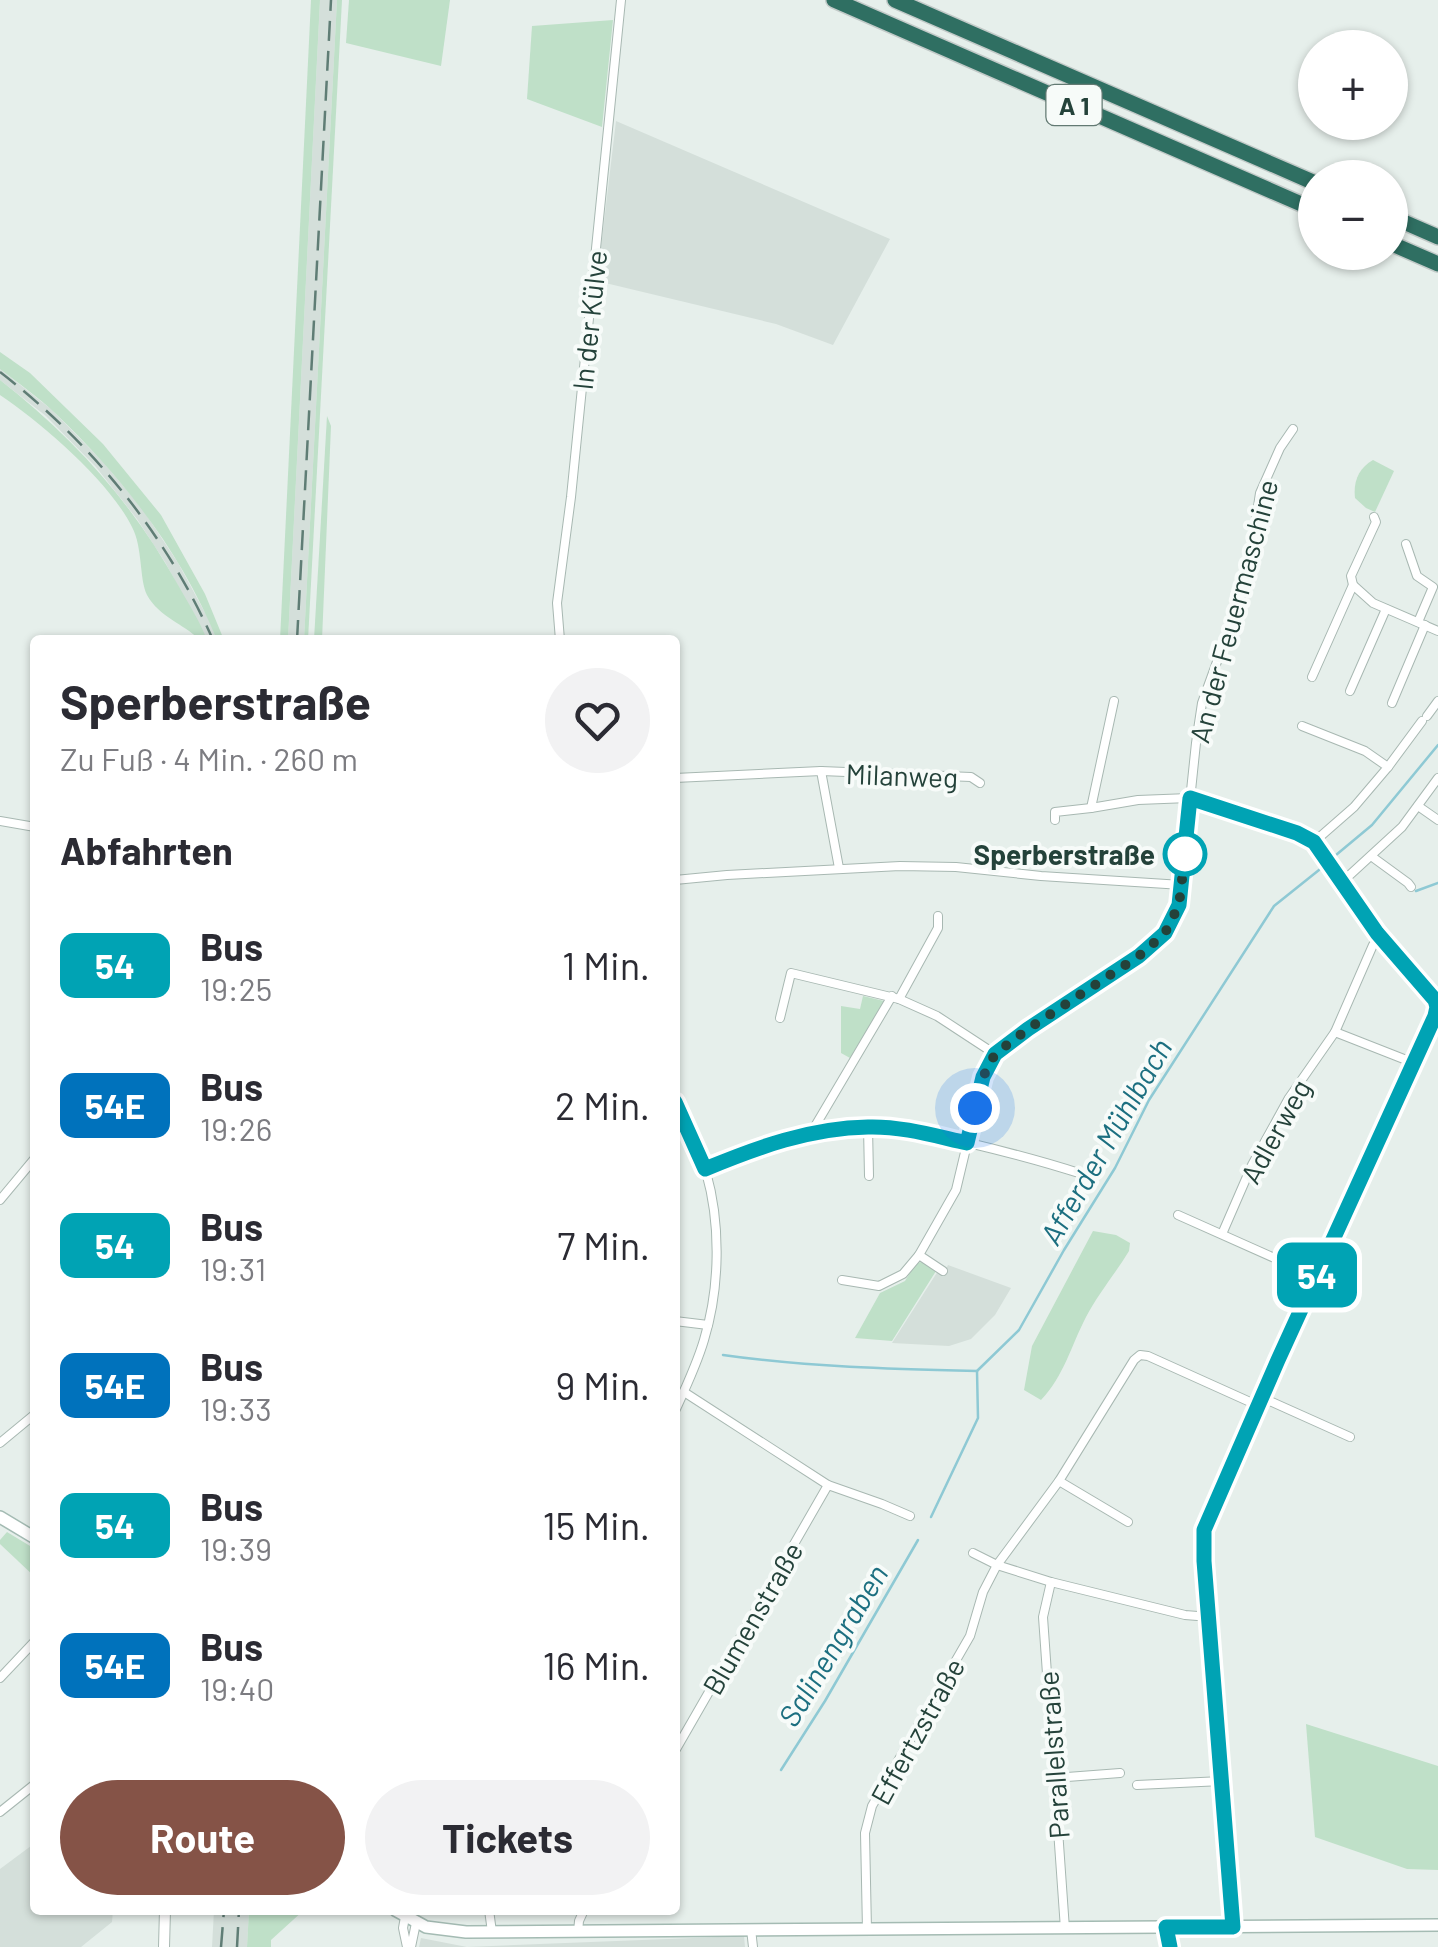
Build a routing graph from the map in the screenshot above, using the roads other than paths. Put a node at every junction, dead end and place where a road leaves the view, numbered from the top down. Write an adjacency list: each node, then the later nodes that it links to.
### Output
1 (621, 0): 18 (street, In der Külve)
2 (834, 0): 5 (highway, A 1)
3 (894, 0): 4 (highway, A 1)
4 (1298, 177)
5 (1298, 203)
6 (1408, 224): 7 (highway)
7 (1438, 238)
8 (1408, 251): 9 (highway)
9 (1438, 264)
10 (1293, 429): 30 (street, An der Feuermaschine)
11 (1374, 518): 13 (street)
12 (1406, 544): 14 (street)
13 (1353, 585): 15 (street); 19 (street)
14 (1435, 589): 16 (street)
15 (1386, 610): 16 (street); 20 (street)
16 (1422, 624): 17 (street); 23 (street)
17 (1438, 631)
18 (560, 635)
19 (1312, 677)
20 (1350, 691)
21 (1114, 701): 32 (street)
22 (1438, 701): 25 (street)
23 (1392, 702)
24 (1302, 726): 25 (street)
25 (1388, 767): 37 (street)
26 (821, 772): 27 (street, Milanweg); 29 (street, Milanweg); 39 (street)
27 (680, 778)
28 (1438, 778): 31 (street)
29 (980, 783)
30 (1190, 798): 32 (street); 37 (street); 42 (street, An der Feuermaschine)
31 (1418, 806): 34 (street); 38 (street)
32 (1091, 808): 33 (street)
33 (1055, 820)
34 (1438, 820)
35 (0, 821): 36 (street)
36 (30, 826)
37 (1314, 842): 41 (street)
38 (1372, 856): 41 (street); 43 (street)
39 (839, 868): 40 (street); 42 (street)
40 (680, 880)
41 (1341, 883): 47 (street)
42 (1182, 885): 50 (street)
43 (1411, 888)
44 (938, 916): 46 (street)
45 (1373, 945): 49 (street, Adlerweg)
46 (896, 998): 48 (street); 50 (street); 54 (street)
47 (1437, 999): 51 (street)
48 (780, 1018)
49 (1335, 1032): 51 (street); 62 (street, Adlerweg)
50 (995, 1054): 55 (street)
51 (1414, 1063): 65 (street)
52 (680, 1113): 57 (street)
53 (868, 1127): 54 (street); 55 (street); 59 (street)
54 (811, 1132): 57 (street)
55 (967, 1143): 58 (street); 63 (street)
56 (30, 1164): 60 (street)
57 (705, 1169): 68 (street)
58 (1082, 1174)
59 (868, 1176)
60 (0, 1200)
61 (1178, 1214): 62 (street)
62 (1222, 1234): 65 (street)
63 (919, 1255): 64 (street); 66 (street)
64 (943, 1270)
65 (1316, 1277): 71 (street)
66 (842, 1280)
67 (680, 1322): 68 (street)
68 (708, 1326): 69 (street)
69 (684, 1392): 70 (street); 76 (street)
70 (680, 1400)
71 (1261, 1402): 73 (street); 75 (street, Effertzstraße); 84 (street)
72 (30, 1418): 74 (street)
73 (1350, 1437)
74 (0, 1444)
75 (1059, 1481): 79 (street); 82 (street, Effertzstraße)
76 (828, 1485): 77 (street); 87 (street, Blumenstraße)
77 (910, 1516)
78 (0, 1517): 80 (main road)
79 (1128, 1522)
80 (30, 1535)
81 (973, 1553): 82 (street)
82 (996, 1565): 83 (street); 103 (street, Effertzstraße)
83 (1052, 1582): 84 (street); 89 (street, Parallelstraße)
84 (1210, 1617): 90 (street)
85 (30, 1646): 86 (street)
86 (0, 1678)
87 (680, 1742)
88 (1120, 1773): 89 (street)
89 (1054, 1778): 102 (street, Parallelstraße)
90 (1222, 1781): 91 (street); 100 (street)
91 (1138, 1786)
92 (30, 1788): 93 (street)
93 (0, 1812)
94 (165, 1915): 106 (street)
95 (490, 1915): 104 (street)
96 (582, 1915): 105 (street)
97 (406, 1917): 104 (main road); 107 (street)
98 (1438, 1926): 100 (main road)
99 (1166, 1927): 100 (main road); 102 (main road); 109 (street)
100 (1233, 1927)
101 (751, 1929): 103 (main road); 105 (main road); 108 (street)
102 (1064, 1929): 103 (main road)
103 (866, 1930)
104 (492, 1932): 105 (main road)
105 (578, 1932)
106 (164, 1947)
107 (409, 1947)
108 (753, 1947)
109 (1170, 1947)

